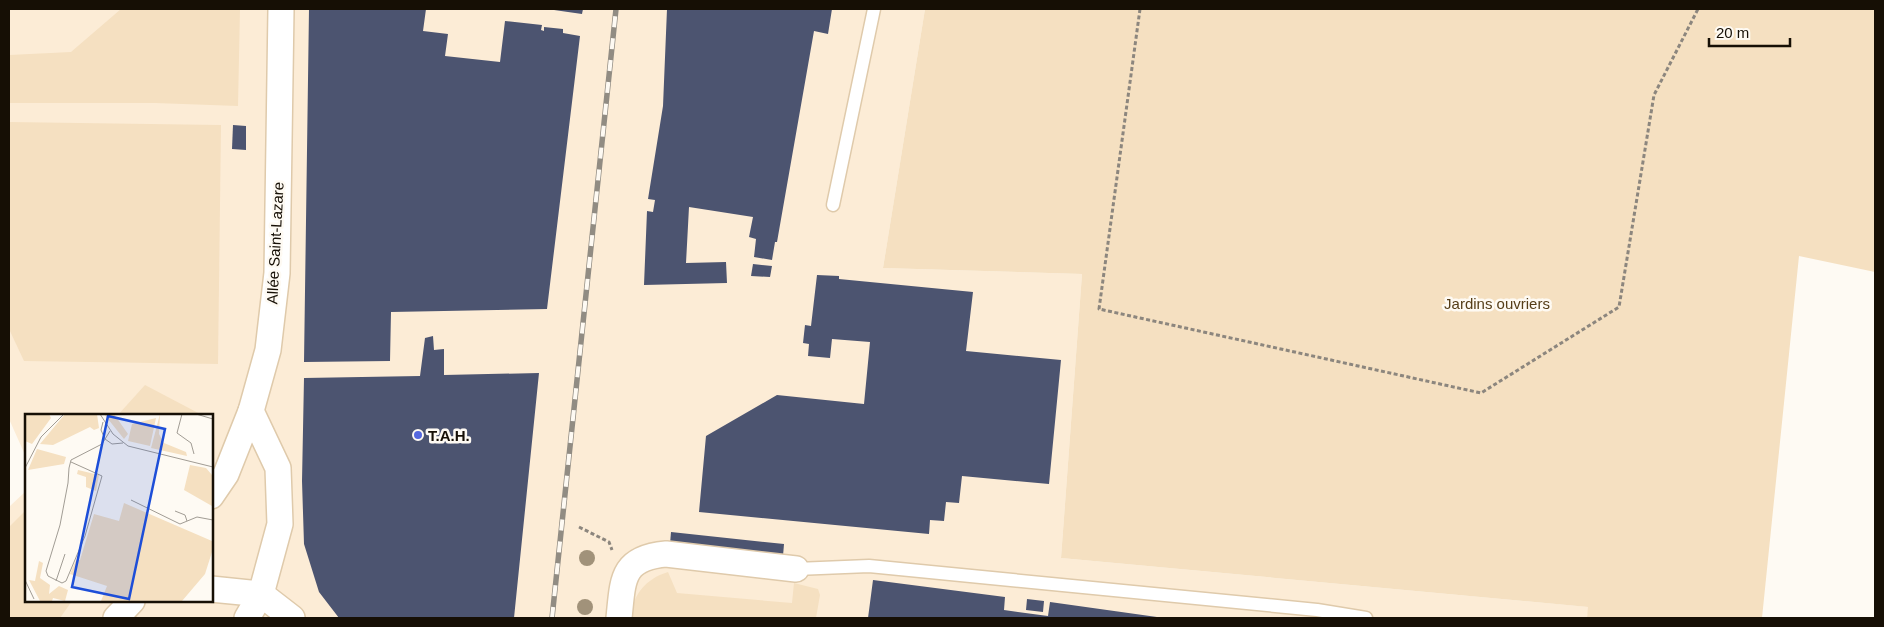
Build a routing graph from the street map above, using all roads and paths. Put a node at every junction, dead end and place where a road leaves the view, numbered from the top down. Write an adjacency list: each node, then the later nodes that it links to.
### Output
1 (281, 9): 6 (street, Allée Saint-Lazare)
2 (874, 9): 5 (lane)
3 (1140, 9): 4 (path)
4 (1698, 9)
5 (833, 205)
6 (251, 412): 7 (street, Allée Saint-Lazare); 12 (street)
7 (212, 495)
8 (579, 527): 10 (path)
9 (796, 569): 10 (street); 18 (lane)
10 (623, 582): 17 (street)
11 (212, 589): 12 (street)
12 (261, 594): 15 (street); 16 (street)
13 (131, 602): 14 (street)
14 (116, 618)
15 (247, 618)
16 (292, 618)
17 (619, 618)
18 (1366, 618)

